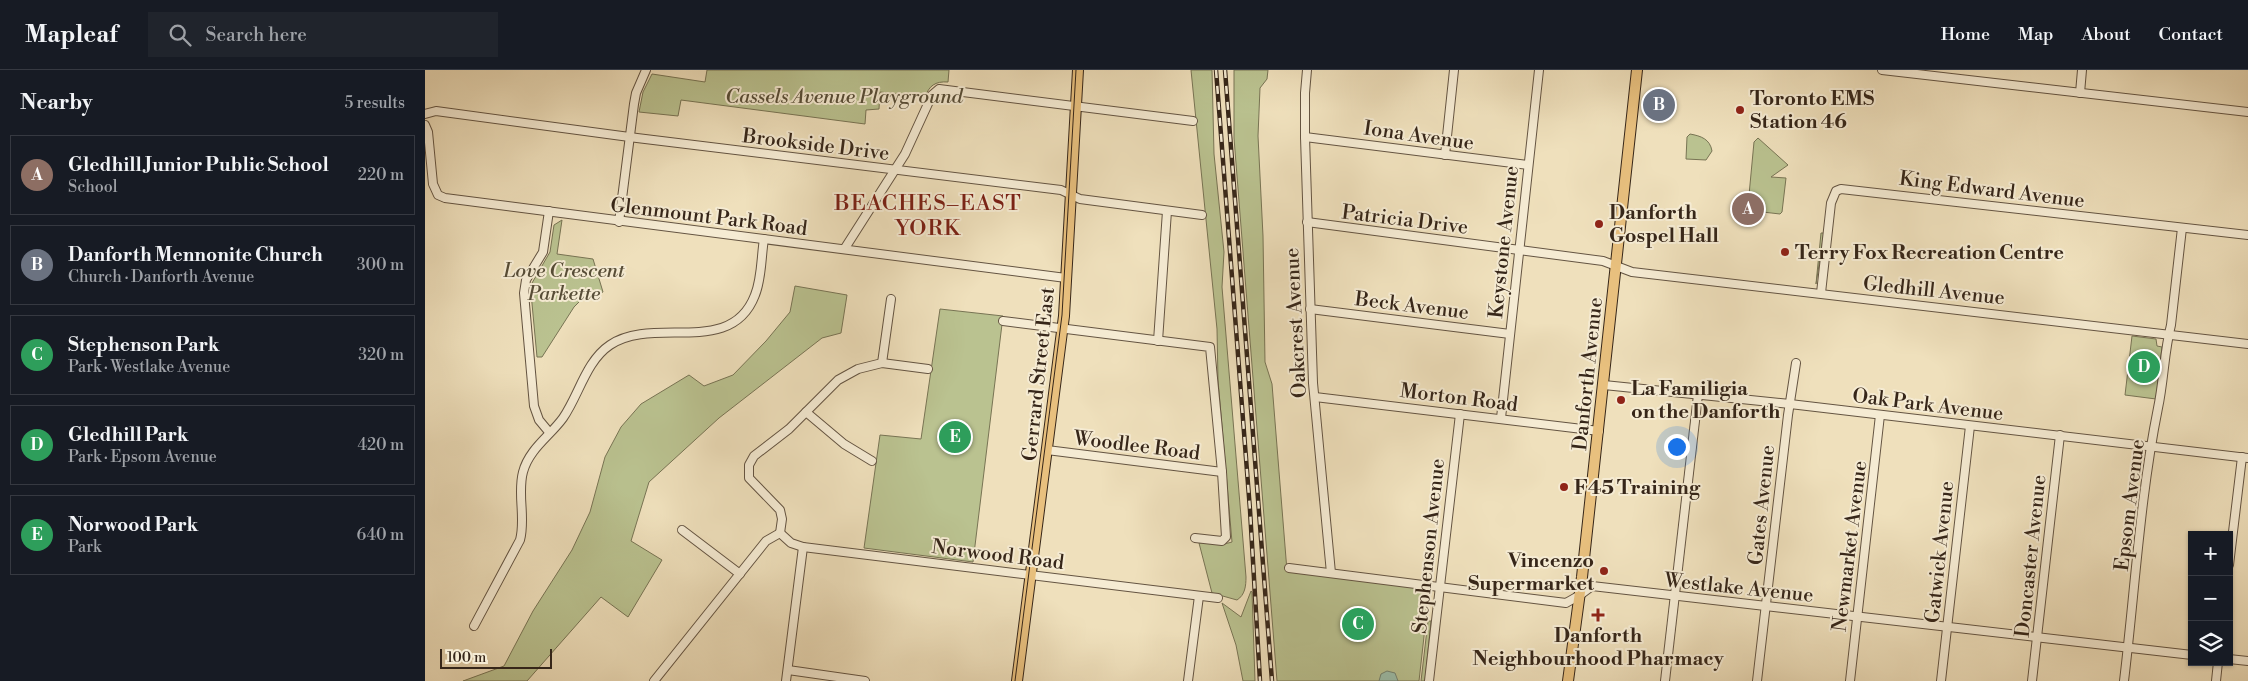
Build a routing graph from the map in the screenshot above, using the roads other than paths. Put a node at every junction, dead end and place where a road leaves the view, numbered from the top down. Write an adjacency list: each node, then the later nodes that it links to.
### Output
1 (646, 70): 15 (street)
2 (1077, 70): 10 (main road, Gerrard Street East)
3 (1307, 70): 16 (street, Oakcrest Avenue)
4 (1454, 70): 17 (street)
5 (1539, 70): 18 (street, Keystone Avenue)
6 (1637, 70): 31 (main road, Danforth Avenue)
7 (1882, 70): 9 (street)
8 (2082, 70): 9 (street)
9 (2079, 93): 11 (street)
10 (1076, 106): 13 (street); 19 (street); 20 (main road, Gerrard Street East)
11 (2248, 112)
12 (425, 114): 15 (street, Brookside Drive)
13 (1193, 121)
14 (425, 125): 22 (street, Glenmount Park Road)
15 (630, 137): 19 (street, Brookside Drive); 24 (street)
16 (1305, 137): 17 (street, Iona Avenue); 25 (street, Oakcrest Avenue)
17 (1445, 155): 18 (street, Iona Avenue)
18 (1528, 165): 30 (street, Keystone Avenue)
19 (895, 170): 20 (street, Brookside Drive); 29 (street)
20 (1071, 195): 21 (street, Brookside Drive); 32 (main road, Gerrard Street East)
21 (1167, 210): 23 (street, Brookside Drive); 40 (street)
22 (549, 211): 24 (street, Glenmount Park Road); 55 (street)
23 (1202, 215)
24 (619, 222): 28 (street, Glenmount Park Road)
25 (1307, 222): 30 (street, Patricia Drive); 35 (street, Oakcrest Avenue)
26 (2182, 228): 27 (street, King Edward Avenue); 33 (street, King Edward Avenue); 38 (street, Epsom Avenue)
27 (2248, 235)
28 (764, 239): 29 (street, Glenmount Park Road); 55 (street)
29 (845, 248): 32 (street, Glenmount Park Road)
30 (1519, 249): 31 (street, Patricia Drive); 39 (street, Keystone Avenue)
31 (1617, 266): 33 (street, Gledhill Avenue); 45 (main road, Danforth Avenue)
32 (1066, 278): 37 (main road, Gerrard Street East)
33 (1821, 294): 38 (street, Gledhill Avenue)
34 (891, 299): 42 (street)
35 (1310, 309): 39 (street, Beck Avenue); 47 (street, Oakcrest Avenue)
36 (1003, 321): 37 (street)
37 (1063, 328): 40 (street); 58 (main road, Gerrard Street East)
38 (2169, 333): 41 (street, Gledhill Avenue); 57 (street, Epsom Avenue)
39 (1510, 334): 52 (street, Keystone Avenue)
40 (1158, 341): 61 (street)
41 (2248, 344)
42 (882, 362): 44 (street); 49 (street)
43 (1796, 363): 48 (street, Gates Avenue)
44 (928, 369)
45 (1604, 385): 46 (street, Oak Park Avenue); 54 (main road, Danforth Avenue)
46 (1698, 395): 48 (street, Oak Park Avenue); 74 (street)
47 (1315, 397): 50 (street, Morton Road); 68 (street, Oakcrest Avenue)
48 (1790, 404): 51 (street, Oak Park Avenue); 76 (street, Gates Avenue)
49 (807, 412): 60 (street); 63 (street)
50 (1460, 414): 52 (street, Morton Road); 71 (street, Stephenson Avenue)
51 (1880, 415): 53 (street, Oak Park Avenue); 77 (street, Newmarket Avenue)
52 (1501, 418): 54 (street, Morton Road)
53 (1970, 426): 56 (street, Oak Park Avenue); 79 (street, Gatwick Avenue)
54 (1599, 431): 72 (main road, Danforth Avenue)
55 (549, 432): 78 (street)
56 (2060, 435): 57 (street, Oak Park Avenue); 80 (street, Doncaster Avenue)
57 (2151, 446): 59 (street, Oak Park Avenue); 81 (street, Epsom Avenue)
58 (1047, 450): 61 (street, Woodlee Road); 70 (main road, Gerrard Street East)
59 (2245, 457): 65 (street)
60 (872, 461)
61 (1222, 472): 64 (street)
62 (683, 530): 69 (street)
63 (779, 533): 66 (street, Norwood Road); 69 (street)
64 (1195, 538)
65 (2233, 538)
66 (803, 547): 70 (street, Norwood Road); 86 (street)
67 (1289, 568): 68 (street, Westlake Avenue)
68 (1331, 573): 71 (street, Westlake Avenue)
69 (740, 574): 87 (street)
70 (1031, 575): 73 (street, Norwood Road); 90 (main road, Gerrard Street East)
71 (1440, 586): 72 (street, Westlake Avenue); 92 (street, Stephenson Avenue)
72 (1580, 595): 74 (street, Westlake Avenue); 93 (main road, Danforth Avenue)
73 (1199, 596): 75 (street, Norwood Road); 91 (street)
74 (1675, 596): 76 (street, Westlake Avenue); 94 (street)
75 (1218, 598)
76 (1766, 607): 77 (street, Westlake Avenue); 95 (street, Gates Avenue)
77 (1857, 616): 79 (street, Westlake Avenue); 96 (street, Newmarket Avenue)
78 (473, 626)
79 (1947, 626): 80 (street, Westlake Avenue); 97 (street, Gatwick Avenue)
80 (2037, 636): 81 (street, Westlake Avenue); 98 (street, Doncaster Avenue)
81 (2128, 647): 82 (street, Westlake Avenue); 99 (street, Epsom Avenue)
82 (2188, 654)
83 (2233, 659): 84 (street)
84 (2248, 661)
85 (2218, 666): 100 (street)
86 (788, 670): 88 (street); 89 (street)
87 (654, 681)
88 (787, 681)
89 (865, 681)
90 (1017, 681)
91 (1188, 681)
92 (1429, 681)
93 (1568, 681)
94 (1665, 681)
95 (1757, 681)
96 (1850, 681)
97 (1941, 681)
98 (2032, 681)
99 (2125, 681)
100 (2216, 681)

